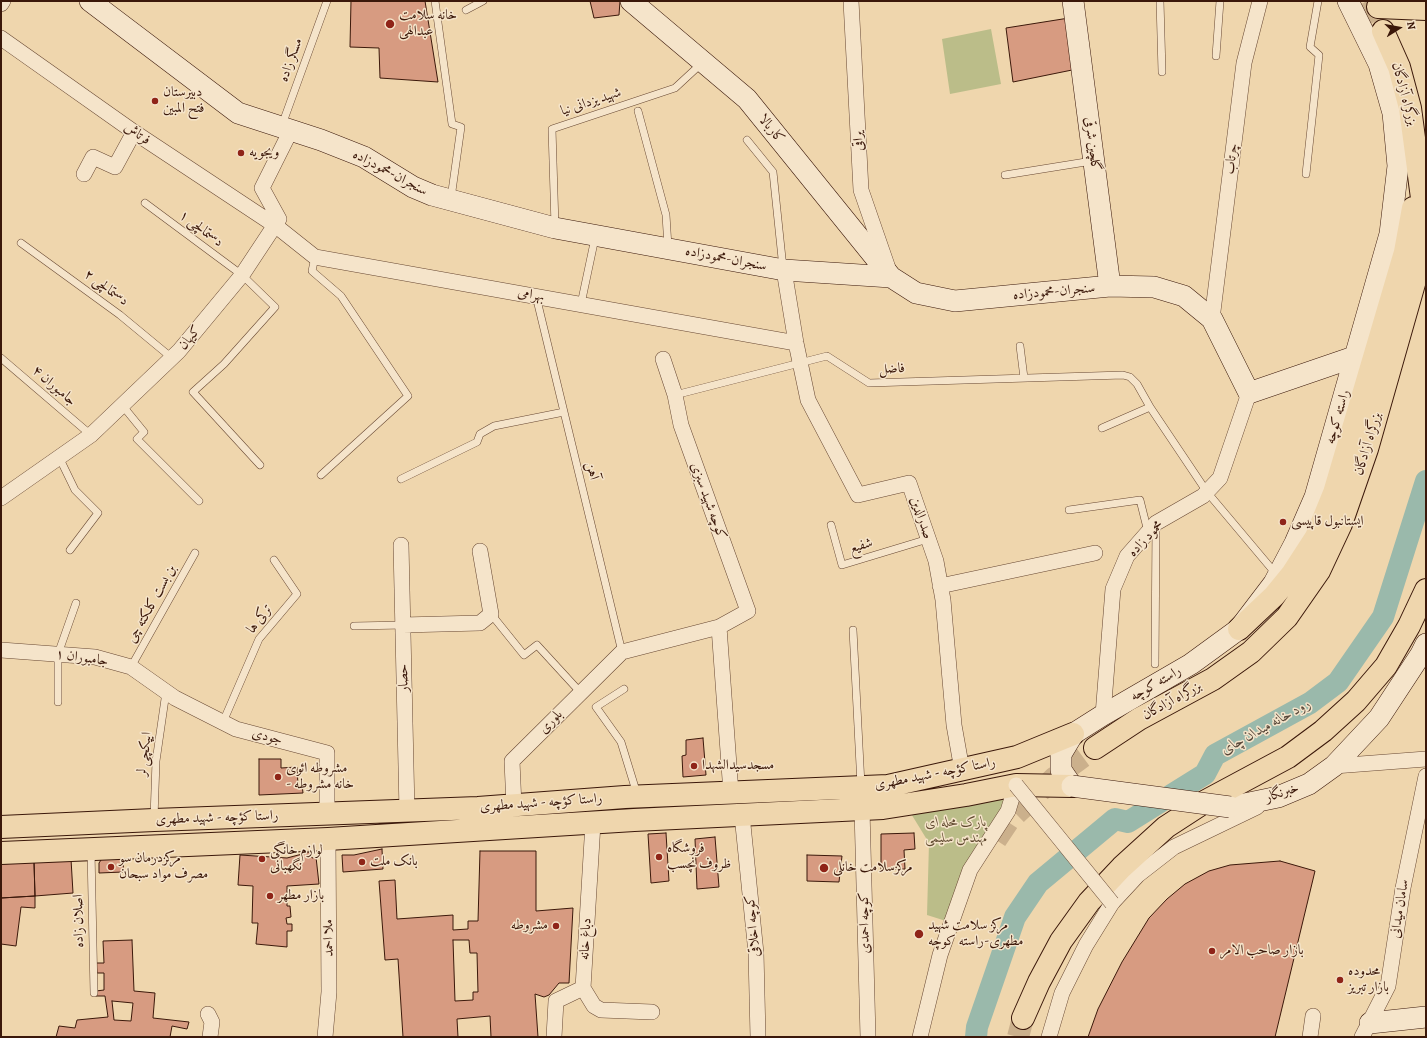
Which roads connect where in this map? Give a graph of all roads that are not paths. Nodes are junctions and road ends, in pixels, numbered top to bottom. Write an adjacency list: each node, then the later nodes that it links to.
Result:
1 (3, 1): 15 (street)
2 (90, 1): 25 (street, سنجران-محمودزاده)
3 (327, 1): 25 (lane, مسگر زاده)
4 (435, 1): 33 (lane)
5 (483, 1): 18 (lane)
6 (631, 1): 22 (street, کاربالا)
7 (851, 1): 43 (street, یراقی)
8 (1073, 1): 28 (street, گلچین شرقی)
9 (1160, 1): 23 (lane)
10 (1220, 1): 21 (lane)
11 (1260, 1): 47 (street, چرتاب)
12 (1318, 1): 31 (lane)
13 (1348, 1): 19 (street, راسته کوچه)
14 (1426, 2): 16 (main road)
15 (1, 4)
16 (1388, 4): 17 (main road); 19 (street)
17 (1426, 9)
18 (466, 10)
19 (1374, 33): 29 (main road, بزرگراه آزادگان); 50 (street, راسته کوچه)
20 (1, 38): 26 (street, فرتاش)
21 (1216, 56)
22 (703, 62): 36 (lane, شهید یزدانی نیا); 43 (street, کاربالا)
23 (1162, 72)
24 (638, 111): 39 (lane)
25 (286, 129): 33 (street, سنجران-محمودزاده); 35 (street)
26 (134, 132): 30 (street); 35 (street, فرتاش)
27 (748, 140): 41 (lane)
28 (1094, 160): 32 (lane); 44 (street, گلچین شرقی)
29 (1418, 164): 88 (main road); 103 (main road, بزرگراه آزادگان)
30 (84, 174)
31 (1306, 174)
32 (1005, 175)
33 (451, 200): 36 (street, سنجران-محمودزاده)
34 (145, 203): 42 (lane, دستمالچی ۱)
35 (276, 226): 40 (street, بهرامی); 42 (street, کیهان)
36 (555, 228): 37 (street, سنجران-محمودزاده)
37 (596, 235): 39 (street, سنجران-محمودزاده); 46 (lane)
38 (22, 243): 52 (lane, دستمالچی ۲)
39 (668, 248): 41 (street, سنجران-محمودزاده)
40 (315, 257): 45 (street, بهرامی); 65 (lane)
41 (784, 270): 43 (street, سنجران-محمودزاده); 48 (street, صدرالدین)
42 (242, 275): 52 (street, کیهان); 64 (lane, دستمالچی ۱)
43 (891, 276): 44 (street, سنجران-محمودزاده)
44 (1110, 286): 47 (street, سنجران-محمودزاده)
45 (536, 296): 46 (street, بهرامی); 60 (lane, آهن)
46 (581, 304): 48 (street, بهرامی)
47 (1212, 319): 56 (street, سنجران-محمودزاده)
48 (796, 343): 54 (street, صدرالدین)
49 (1020, 346): 55 (lane)
50 (1354, 357): 56 (street); 80 (street, راسته کوچه)
51 (1, 358): 62 (lane, جامبوران ۴)
52 (172, 358): 58 (street, کیهان)
53 (663, 360): 57 (street, کوچه شهید سبزی)
54 (800, 363): 55 (lane, فاضل); 57 (lane, فاضل); 73 (street, صدرالدین)
55 (1024, 378): 59 (lane, فاضل)
56 (1249, 393): 67 (street, محمود زاده)
57 (675, 394): 87 (street, کوچه شهید سبزی)
58 (122, 405): 62 (street, کیهان); 69 (lane)
59 (1150, 407): 61 (lane); 67 (lane)
60 (564, 412): 66 (lane); 92 (lane, آهن)
61 (1102, 428)
62 (91, 435): 63 (street, کیهان)
63 (59, 457): 68 (street, کیهان); 75 (lane)
64 (260, 465)
65 (321, 474)
66 (401, 480)
67 (1207, 492): 72 (street, محمود زاده); 80 (lane)
68 (1, 498)
69 (199, 501)
70 (1070, 510): 72 (lane)
71 (831, 525): 73 (lane, شفیع)
72 (1152, 528): 94 (lane); 100 (street, محمود زاده)
73 (928, 539): 81 (street, صدرالدین)
74 (402, 545): 85 (street, حصار)
75 (70, 550)
76 (480, 551): 84 (street)
77 (195, 553): 95 (lane, بن بست کلکته چی)
78 (1096, 553): 81 (street)
79 (274, 560): 101 (lane, ترکی ها)
80 (1278, 576): 88 (street, راسته کوچه)
81 (940, 586): 107 (street, صدرالدین)
82 (1426, 590): 134 (main road)
83 (76, 603): 93 (lane)
84 (491, 614): 85 (street); 98 (lane)
85 (403, 625): 86 (lane); 118 (street, حصار)
86 (354, 626)
87 (719, 627): 92 (street, کوچه شهید سبزی); 112 (street)
88 (1239, 629): 100 (street, راسته کوچه)
89 (853, 630): 111 (lane)
90 (1426, 644): 106 (street, خبرنگار)
91 (1, 650): 93 (street, جامبوران ۱)
92 (622, 652): 98 (street, بلوری)
93 (58, 654): 95 (street, جامبوران ۱); 99 (lane)
94 (1155, 664)
95 (131, 667): 96 (street, جامبوران ۱)
96 (161, 689): 101 (street, جودی); 121 (lane, ایپکچی لر)
97 (624, 689): 114 (lane)
98 (581, 693): 116 (street, بلوری)
99 (58, 702)
100 (1102, 715): 102 (street, راسته کوچه)
101 (223, 722): 119 (street, جودی)
102 (1073, 734): 104 (main road, راستا کؤچه - شهید مطهری); 110 (street)
103 (1095, 748)
104 (1010, 759): 107 (main road, راستا کؤچه - شهید مطهری); 109 (main road)
105 (1426, 759): 106 (street)
106 (1334, 766): 115 (street, خبرنگار)
107 (962, 770): 111 (main road, راستا کؤچه - شهید مطهری); 113 (main road)
108 (1426, 776): 135 (street, سامان میدانی)
109 (1016, 785): 110 (main road, راستا کؤچه - شهید مطهری); 113 (main road, راستا کؤچه - شهید مطهری); 127 (street, bridge); 141 (street)
110 (1072, 786): 115 (street, خبرنگار, bridge)
111 (871, 787): 112 (main road, راستا کؤچه - شهید مطهری); 117 (main road)
112 (731, 793): 114 (main road, راستا کؤچه - شهید مطهری)
113 (966, 796): 117 (main road, راستا کؤچه - شهید مطهری)
114 (638, 797): 116 (main road, راستا کؤچه - شهید مطهری)
115 (1278, 797): 127 (street)
116 (514, 806): 118 (main road, راستا کؤچه - شهید مطهری)
117 (873, 808): 120 (main road, راستا کؤچه - شهید مطهری); 140 (street, کوچه احمدی)
118 (407, 811): 119 (main road, راستا کؤچه - شهید مطهری)
119 (327, 814): 121 (main road, راستا کؤچه - شهید مطهری); 124 (main road)
120 (742, 815): 122 (main road, راستا کؤچه - شهید مطهری); 139 (street, کوچه اخلاقی)
121 (154, 820): 123 (main road, راستا کؤچه - شهید مطهری)
122 (593, 823): 124 (main road, راستا کؤچه - شهید مطهری); 128 (street, دباغ خانه)
123 (1, 827)
124 (328, 839): 125 (main road, راستا کؤچه - شهید مطهری); 137 (street, ملا احمد)
125 (91, 849): 126 (main road, راستا کؤچه - شهید مطهری); 129 (lane, اصلان زاده)
126 (1, 853)
127 (1112, 903): 142 (street)
128 (583, 988): 130 (street); 138 (street)
129 (94, 992)
130 (652, 1012)
131 (208, 1014): 136 (street)
132 (1313, 1016): 143 (street)
133 (1426, 1017): 135 (street)
134 (1023, 1018)
135 (1366, 1030)
136 (210, 1037)
137 (325, 1037)
138 (554, 1037)
139 (758, 1037)
140 (868, 1037)
141 (920, 1037)
142 (1049, 1037)
143 (1310, 1037)

